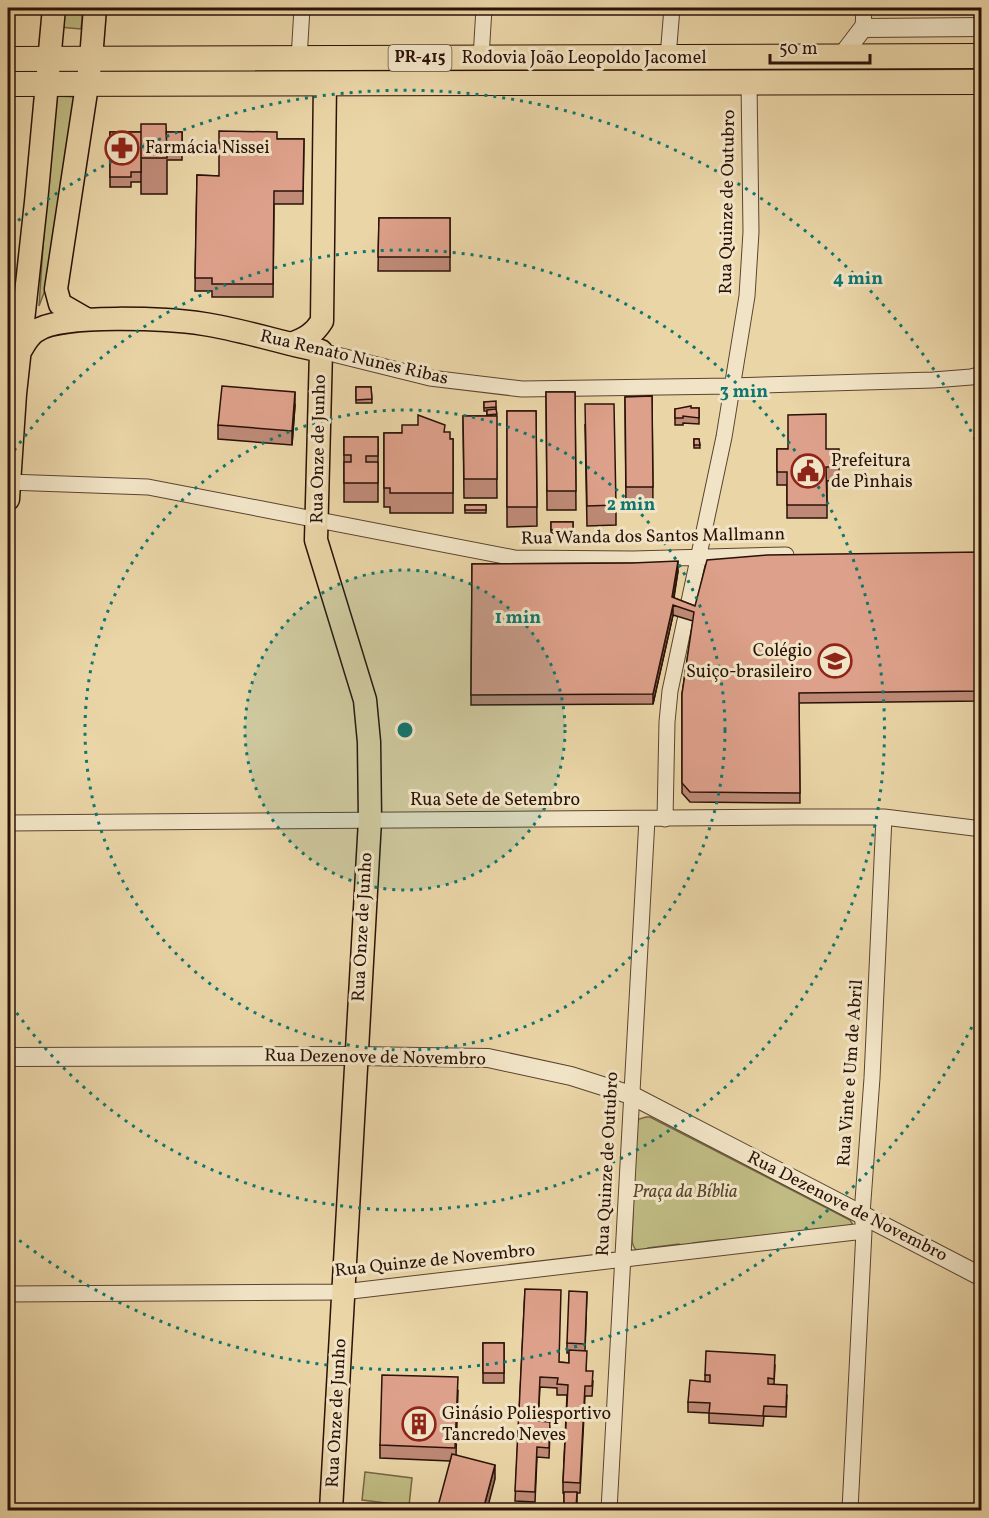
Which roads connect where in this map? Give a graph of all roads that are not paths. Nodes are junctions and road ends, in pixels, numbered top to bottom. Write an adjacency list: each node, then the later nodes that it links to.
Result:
1 (54, 8): 16 (main road)
2 (95, 8): 17 (main road)
3 (302, 8): 13 (street)
4 (484, 8): 14 (street)
5 (672, 8): 10 (street)
6 (864, 8): 8 (street)
7 (981, 27): 8 (street)
8 (863, 28): 12 (street)
9 (981, 56): 12 (highway, Rodovia João Leopoldo Jacomel / PR-415)
10 (668, 57): 11 (highway, Rodovia João Leopoldo Jacomel / PR-415); 14 (highway, Rodovia João Leopoldo Jacomel / PR-415)
11 (749, 57): 12 (highway, Rodovia João Leopoldo Jacomel / PR-415); 18 (highway)
12 (841, 57)
13 (299, 58): 14 (highway, Rodovia João Leopoldo Jacomel / PR-415); 17 (highway, Rodovia João Leopoldo Jacomel / PR-415)
14 (481, 58)
15 (8, 59): 16 (highway, Rodovia João Leopoldo Jacomel / PR-415)
16 (50, 59): 17 (highway, Rodovia João Leopoldo Jacomel / PR-415); 21 (main road)
17 (91, 59): 22 (main road)
18 (749, 82): 19 (highway, Rodovia João Leopoldo Jacomel / PR-415); 23 (highway, Rodovia João Leopoldo Jacomel / PR-415); 29 (street, Rua Quinze de Outubro)
19 (981, 82)
20 (8, 84): 21 (highway, Rodovia João Leopoldo Jacomel / PR-415)
21 (46, 84): 22 (highway, Rodovia João Leopoldo Jacomel / PR-415); 27 (main road)
22 (87, 84): 23 (highway, Rodovia João Leopoldo Jacomel / PR-415); 24 (main road)
23 (325, 84): 25 (main road)
24 (86, 319): 25 (main road, Rua Renato Nunes Ribas); 27 (main road, Rua Renato Nunes Ribas)
25 (291, 344): 26 (main road, Rua Renato Nunes Ribas)
26 (321, 351): 29 (street, Rua Renato Nunes Ribas); 31 (main road, Rua Onze de Junho)
27 (20, 353): 30 (main road)
28 (981, 374): 29 (street, Rua Renato Nunes Ribas)
29 (731, 387): 33 (street, Rua Quinze de Outubro)
30 (8, 488): 31 (street, Rua Wanda dos Santos Mallmann)
31 (318, 520): 33 (street, Rua Wanda dos Santos Mallmann); 37 (main road, Rua Onze de Junho)
32 (806, 555): 33 (street, Rua Wanda dos Santos Mallmann)
33 (698, 556): 36 (street, Rua Quinze de Outubro)
34 (884, 818): 36 (street, Rua Sete de Setembro); 39 (street, Rua Sete de Setembro); 43 (street, Rua Vinte e Um de Abril)
35 (647, 819): 36 (street, Rua Sete de Setembro); 37 (street, Rua Sete de Setembro); 42 (street, Rua Quinze de Outubro)
36 (664, 819)
37 (370, 820): 38 (street, Rua Sete de Setembro); 40 (main road, Rua Onze de Junho)
38 (8, 823)
39 (981, 829)
40 (356, 1056): 41 (street, Rua Dezenove de Novembro); 42 (street, Rua Dezenove de Novembro); 46 (main road, Rua Onze de Junho)
41 (8, 1057)
42 (631, 1095): 43 (street, Rua Dezenove de Novembro); 44 (street, Rua Quinze de Outubro)
43 (863, 1222): 44 (street, Rua Quinze de Novembro); 45 (street, Rua Dezenove de Novembro); 50 (street, Rua Vinte e Um de Abril)
44 (623, 1259): 46 (street, Rua Quinze de Novembro); 49 (street, Rua Quinze de Outubro)
45 (981, 1277)
46 (343, 1292): 47 (street, Rua Quinze de Novembro); 48 (main road, Rua Onze de Junho)
47 (8, 1294)
48 (332, 1510)
49 (609, 1510)
50 (850, 1510)

